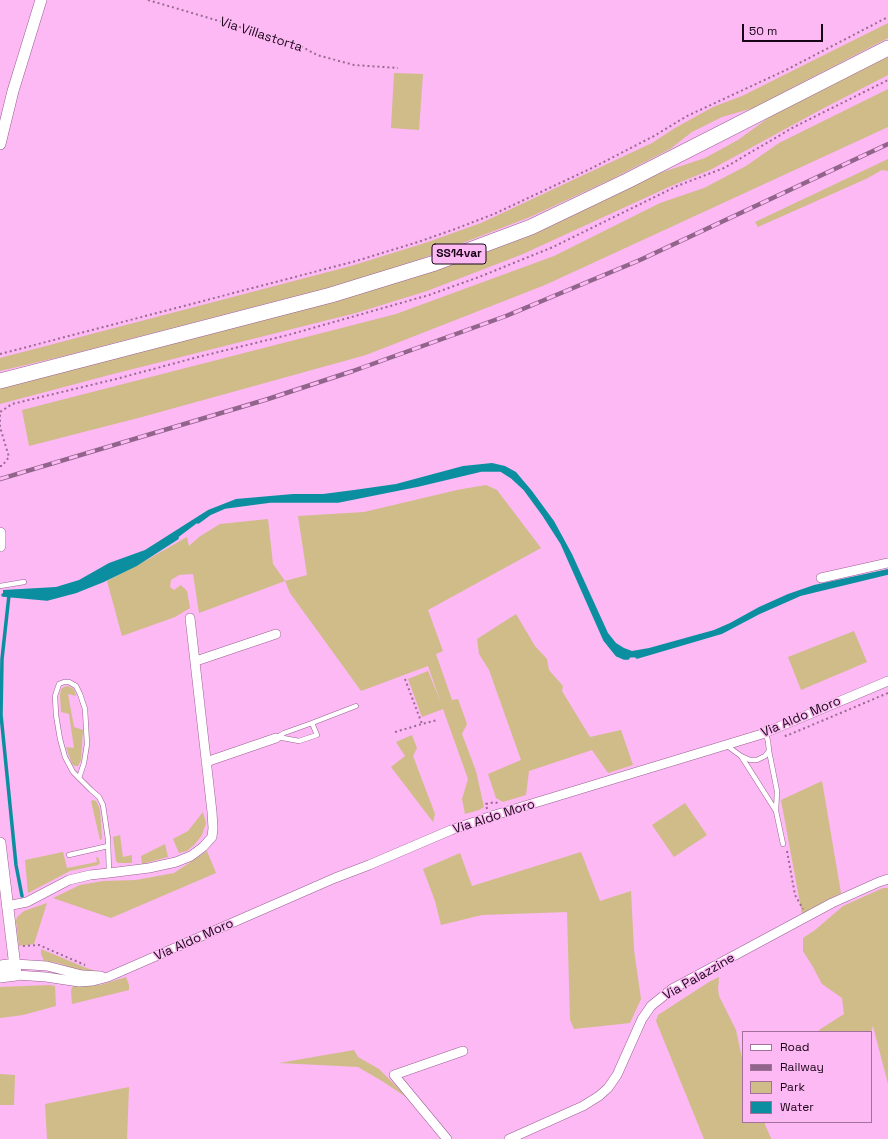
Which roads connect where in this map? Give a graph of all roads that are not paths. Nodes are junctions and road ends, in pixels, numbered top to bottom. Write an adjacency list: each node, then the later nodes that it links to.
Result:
1 (41, 0): 3 (street)
2 (888, 48): 4 (highway, SS14var)
3 (0, 144)
4 (0, 380)
5 (0, 533): 6 (street)
6 (0, 546)
7 (888, 563): 8 (street)
8 (821, 578)
9 (24, 582): 10 (lane)
10 (0, 586)
11 (190, 618): 13 (street)
12 (276, 634): 13 (street)
13 (196, 661): 22 (street)
14 (888, 681): 17 (street, Via Aldo Moro)
15 (356, 706): 16 (lane)
16 (312, 722): 18 (lane); 18 (lane)
17 (765, 732): 19 (street, Via Aldo Moro); 20 (lane)
18 (276, 738): 22 (street)
19 (726, 745): 21 (lane); 38 (street, Via Aldo Moro)
20 (768, 751): 21 (lane); 24 (lane)
21 (741, 756): 24 (lane)
22 (206, 762): 29 (street)
23 (79, 778): 23 (lane); 27 (lane)
24 (776, 811): 26 (lane)
25 (0, 843): 31 (street)
26 (783, 844)
27 (108, 846): 28 (lane); 29 (lane)
28 (69, 855)
29 (109, 873): 31 (street)
30 (888, 879): 41 (street, Via Palazzine)
31 (7, 906): 32 (street)
32 (15, 964): 33 (street, Via Aldo Moro); 34 (street); 35 (street); 37 (street, Via Aldo Moro); 38 (street, Via Aldo Moro)
33 (0, 966)
34 (0, 972)
35 (16, 976): 36 (street, Via Aldo Moro); 37 (street, Via Aldo Moro)
36 (0, 977)
37 (46, 977): 38 (street, Via Aldo Moro)
38 (108, 977)
39 (462, 1051): 40 (street)
40 (447, 1139)
41 (509, 1139)

